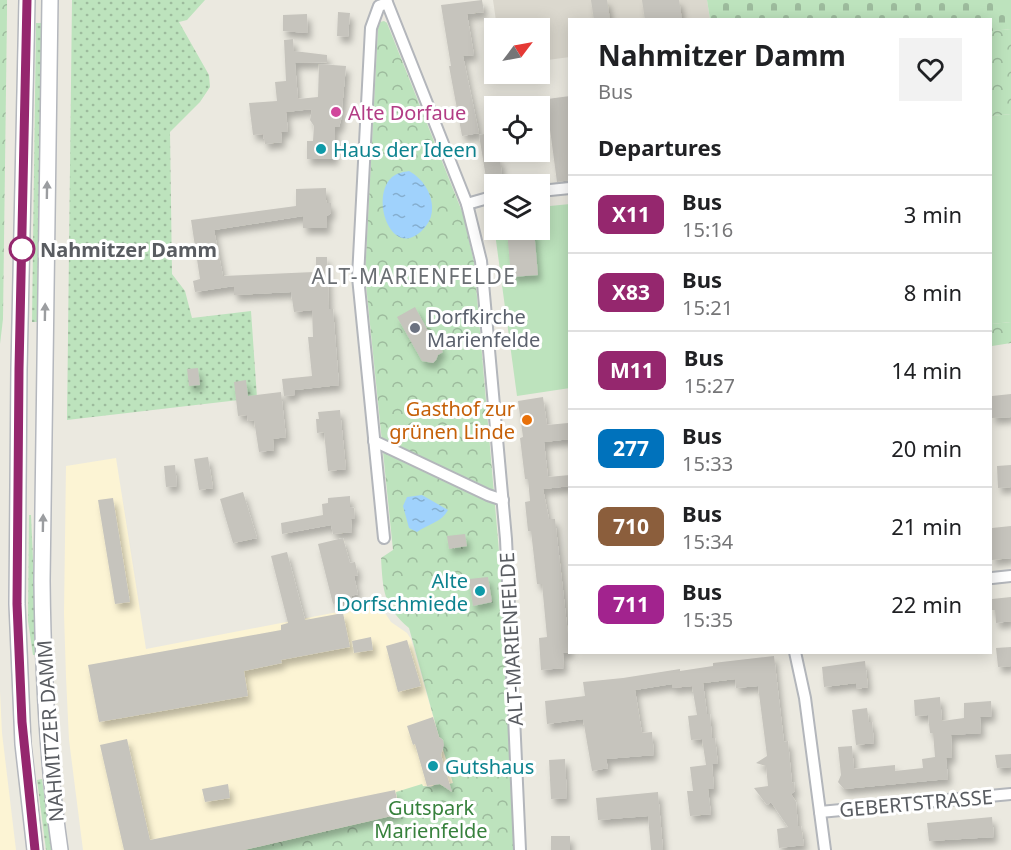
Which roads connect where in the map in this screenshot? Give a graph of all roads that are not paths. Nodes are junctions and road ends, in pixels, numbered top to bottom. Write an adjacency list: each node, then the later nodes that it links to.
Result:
1 (27, 0): 16 (main road, NAHMITZER DAMM)
2 (50, 0): 17 (main road, NAHMITZER DAMM, one-way to 2)
3 (386, 2): 7 (street, ALT-MARIENFELDE); 8 (street, ALT-MARIENFELDE)
4 (568, 188): 5 (street)
5 (550, 190)
6 (484, 199): 7 (street)
7 (467, 204): 9 (street, ALT-MARIENFELDE)
8 (374, 441): 9 (street); 10 (street, ALT-MARIENFELDE)
9 (502, 500): 18 (street, ALT-MARIENFELDE)
10 (384, 538)
11 (1011, 576): 12 (street)
12 (992, 578)
13 (795, 654): 15 (street)
14 (1011, 794): 15 (street, GEBERTSTRASSE)
15 (820, 812): 19 (street)
16 (35, 850)
17 (60, 850)
18 (520, 850)
19 (825, 850)

